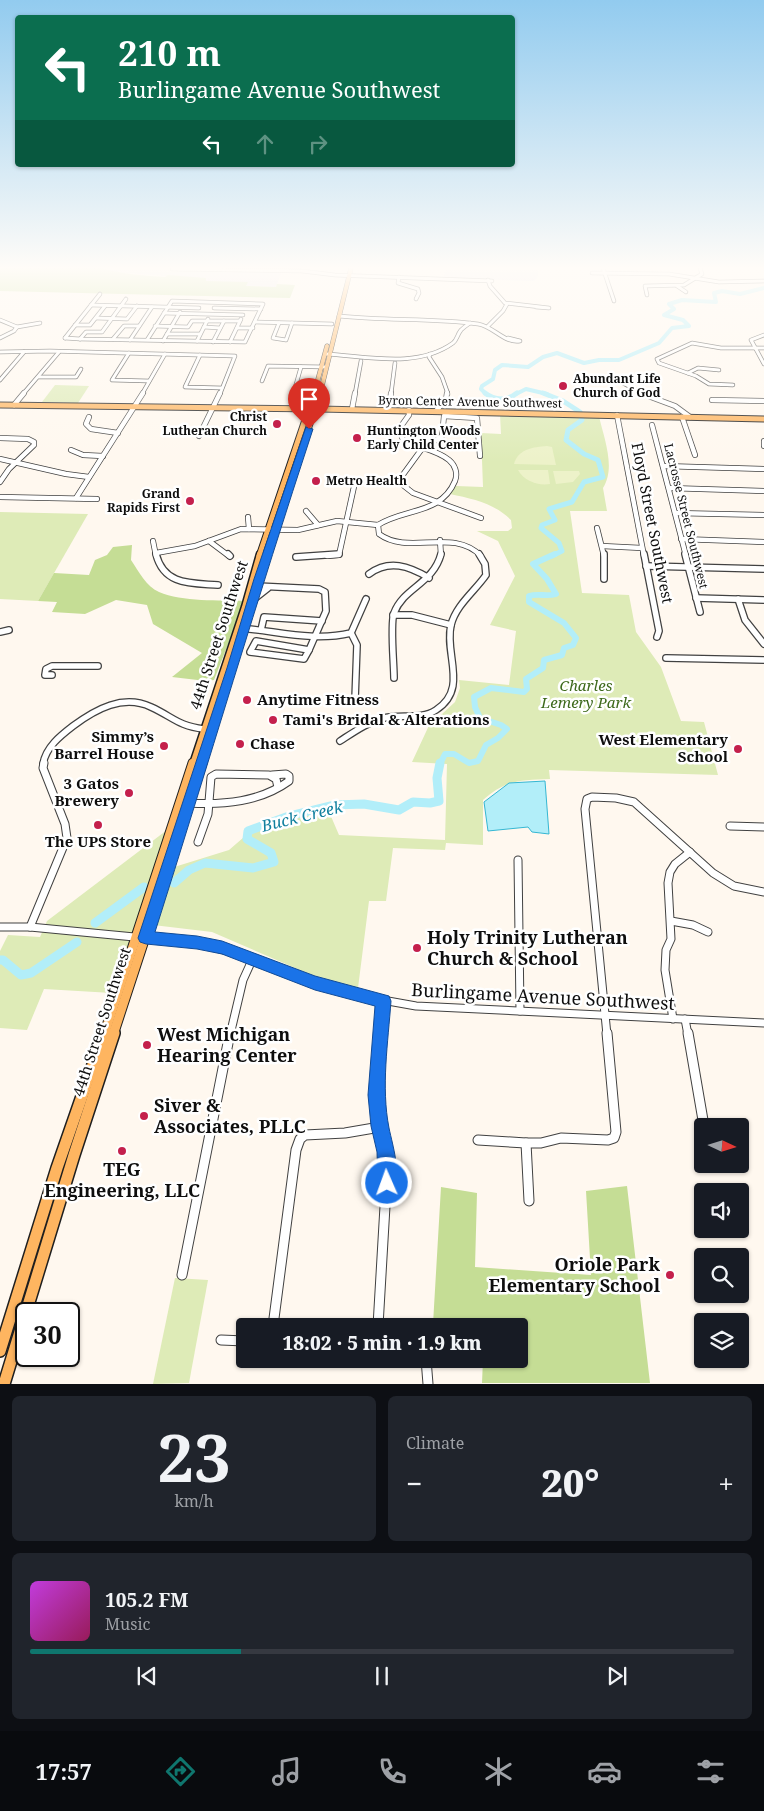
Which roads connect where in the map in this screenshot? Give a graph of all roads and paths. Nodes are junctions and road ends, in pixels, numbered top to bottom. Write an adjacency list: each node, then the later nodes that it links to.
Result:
1 (69, 333): 18 (street)
2 (85, 333): 18 (street)
3 (119, 333): 19 (street)
4 (135, 333): 20 (street)
5 (151, 333): 21 (street)
6 (218, 333): 24 (street)
7 (235, 333): 25 (street)
8 (251, 333): 25 (street)
9 (276, 333): 10 (street)
10 (289, 333)
11 (332, 333): 34 (main road, 44th Street Southwest)
12 (460, 333): 35 (street)
13 (499, 333): 17 (street)
14 (167, 334): 15 (street); 22 (street)
15 (200, 334): 23 (street)
16 (764, 335): 27 (street)
17 (508, 338)
18 (80, 339): 19 (street)
19 (113, 340): 20 (street)
20 (130, 340): 21 (street)
21 (147, 340): 22 (street)
22 (163, 341): 23 (street)
23 (197, 341): 24 (street)
24 (213, 342): 25 (street)
25 (230, 342)
26 (715, 347): 27 (street); 36 (street); 45 (street)
27 (755, 348): 28 (street); 40 (street)
28 (764, 348)
29 (0, 352): 30 (street)
30 (24, 352): 31 (street); 47 (street)
31 (59, 352): 32 (street); 46 (street)
32 (129, 353): 33 (street); 48 (street)
33 (165, 354): 37 (street); 48 (street)
34 (327, 354): 35 (street); 42 (main road, 44th Street Southwest)
35 (430, 354): 64 (street)
36 (718, 354)
37 (200, 355): 52 (street); 52 (street)
38 (361, 361): 61 (street)
39 (395, 363): 62 (street)
40 (764, 364)
41 (301, 367): 42 (street); 49 (street); 53 (street)
42 (323, 367): 60 (main road, 44th Street Southwest)
43 (81, 369): 46 (street)
44 (719, 370): 45 (street)
45 (688, 373): 51 (street)
46 (39, 376): 57 (street)
47 (0, 380)
48 (148, 381): 58 (street)
49 (262, 382)
50 (624, 383): 68 (street)
51 (733, 385)
52 (222, 388): 59 (street)
53 (295, 388)
54 (712, 400): 55 (street)
55 (764, 401)
56 (0, 403): 57 (main road, Byron Center Avenue Southwest)
57 (15, 404): 58 (main road, Byron Center Avenue Southwest)
58 (135, 406): 59 (main road, Byron Center Avenue Southwest); 71 (street)
59 (214, 407): 60 (main road, Byron Center Avenue Southwest); 72 (street)
60 (313, 408): 61 (main road, Byron Center Avenue Southwest); 104 (main road, 44th Street Southwest)
61 (352, 409): 62 (main road, Byron Center Avenue Southwest)
62 (389, 410): 63 (main road, Byron Center Avenue Southwest)
63 (409, 410): 64 (main road, Byron Center Avenue Southwest); 77 (street)
64 (436, 411): 65 (main road, Byron Center Avenue Southwest)
65 (617, 415): 66 (main road, Byron Center Avenue Southwest); 111 (street, Floyd Street Southwest)
66 (682, 416): 68 (main road, Byron Center Avenue Southwest); 78 (street)
67 (89, 417): 71 (street)
68 (690, 417): 69 (main road, Byron Center Avenue Southwest)
69 (764, 419)
70 (652, 425): 83 (street, Lacrosse Street Southwest)
71 (118, 433): 79 (street)
72 (199, 436)
73 (0, 438): 82 (street)
74 (764, 441): 75 (street)
75 (764, 446)
76 (71, 450): 79 (street)
77 (421, 450): 80 (street); 93 (street); 93 (street)
78 (695, 455)
79 (103, 456): 85 (street)
80 (480, 456)
81 (0, 459): 82 (street)
82 (17, 461): 85 (street); 86 (street)
83 (663, 466): 84 (street); 88 (street, Lacrosse Street Southwest)
84 (764, 469)
85 (90, 477): 91 (street)
86 (0, 482)
87 (355, 482): 99 (street)
88 (669, 488): 89 (street); 95 (street, Lacrosse Street Southwest)
89 (764, 491)
90 (0, 497): 91 (street)
91 (76, 498): 92 (street)
92 (97, 499)
93 (438, 502): 98 (street); 101 (street)
94 (306, 511): 100 (street)
95 (675, 513): 96 (street); 105 (street, Lacrosse Street Southwest)
96 (764, 515)
97 (248, 517): 103 (street)
98 (481, 518)
99 (348, 521): 100 (street); 101 (street); 114 (street)
100 (318, 525): 104 (street)
101 (378, 525): 107 (street)
102 (597, 528): 110 (street)
103 (248, 529): 104 (street); 108 (street)
104 (272, 529): 122 (main road, 44th Street Southwest); 133 (main road, 44th Street Southwest)
105 (681, 539): 109 (street); 116 (street, Lacrosse Street Southwest)
106 (153, 540): 112 (street)
107 (440, 540): 119 (street); 132 (street)
108 (209, 541): 112 (street); 113 (street)
109 (764, 542)
110 (602, 546): 111 (street); 120 (street)
111 (642, 548): 115 (street, Floyd Street Southwest)
112 (156, 553): 121 (street)
113 (230, 556)
114 (296, 556)
115 (646, 566): 116 (street); 138 (street, Floyd Street Southwest)
116 (688, 567): 117 (street); 124 (street, Lacrosse Street Southwest)
117 (764, 570)
118 (370, 574): 119 (street)
119 (429, 578): 130 (street)
120 (604, 579)
121 (218, 585)
122 (257, 586): 123 (street); 125 (main road, 44th Street Southwest)
123 (268, 588): 125 (street); 131 (street)
124 (696, 598): 127 (street); 129 (street, Lacrosse Street Southwest)
125 (254, 599): 133 (main road, 44th Street Southwest)
126 (366, 599): 137 (street)
127 (738, 599): 128 (street); 140 (street)
128 (764, 600)
129 (700, 612)
130 (393, 615): 132 (street); 146 (street)
131 (322, 621): 135 (street); 139 (street)
132 (451, 625): 149 (street)
133 (242, 628): 135 (street); 148 (main road, 44th Street Southwest)
134 (9, 630): 136 (street)
135 (261, 630): 139 (street)
136 (0, 632)
137 (351, 633): 139 (street); 147 (street)
138 (657, 637)
139 (313, 638): 141 (street)
140 (764, 644)
141 (308, 650): 141 (street)
142 (666, 658): 143 (street)
143 (764, 660)
144 (98, 666): 145 (street)
145 (52, 675)
146 (394, 678)
147 (354, 700)
148 (209, 730): 152 (main road, 44th Street Southwest); 154 (main road, 44th Street Southwest); 163 (street)
149 (340, 741)
150 (271, 776): 151 (street); 151 (street); 153 (street)
151 (278, 787): 153 (street)
152 (189, 803): 153 (street); 154 (main road, 44th Street Southwest)
153 (209, 804): 157 (street)
154 (175, 826): 165 (main road, 44th Street Southwest)
155 (730, 826): 156 (street)
156 (764, 827)
157 (198, 842)
158 (690, 852): 160 (street); 161 (street); 169 (street)
159 (518, 860): 168 (street)
160 (764, 892)
161 (670, 921): 164 (street); 170 (street)
162 (0, 927): 163 (street, Burlingame Avenue Southwest)
163 (30, 927): 165 (street, Burlingame Avenue Southwest)
164 (708, 932)
165 (141, 937): 166 (street, Burlingame Avenue Southwest); 183 (main road, 44th Street Southwest); 185 (main road, 44th Street Southwest)
166 (253, 958): 167 (street, Burlingame Avenue Southwest); 178 (street)
167 (383, 1001): 168 (street, Burlingame Avenue Southwest); 174 (street)
168 (520, 1011): 169 (street, Burlingame Avenue Southwest)
169 (604, 1015): 170 (street, Burlingame Avenue Southwest); 176 (street)
170 (673, 1019): 171 (street, Burlingame Avenue Southwest)
171 (685, 1019): 172 (street, Burlingame Avenue Southwest); 173 (street)
172 (764, 1023)
173 (703, 1118)
174 (380, 1126): 179 (street); 180 (street)
175 (478, 1140): 176 (street)
176 (526, 1143): 177 (street)
177 (529, 1201)
178 (182, 1276)
179 (274, 1318)
180 (378, 1318)
181 (221, 1340): 182 (street)
182 (236, 1341)
183 (0, 1351)
184 (427, 1368): 186 (street)
185 (4, 1384)
186 (428, 1384)

